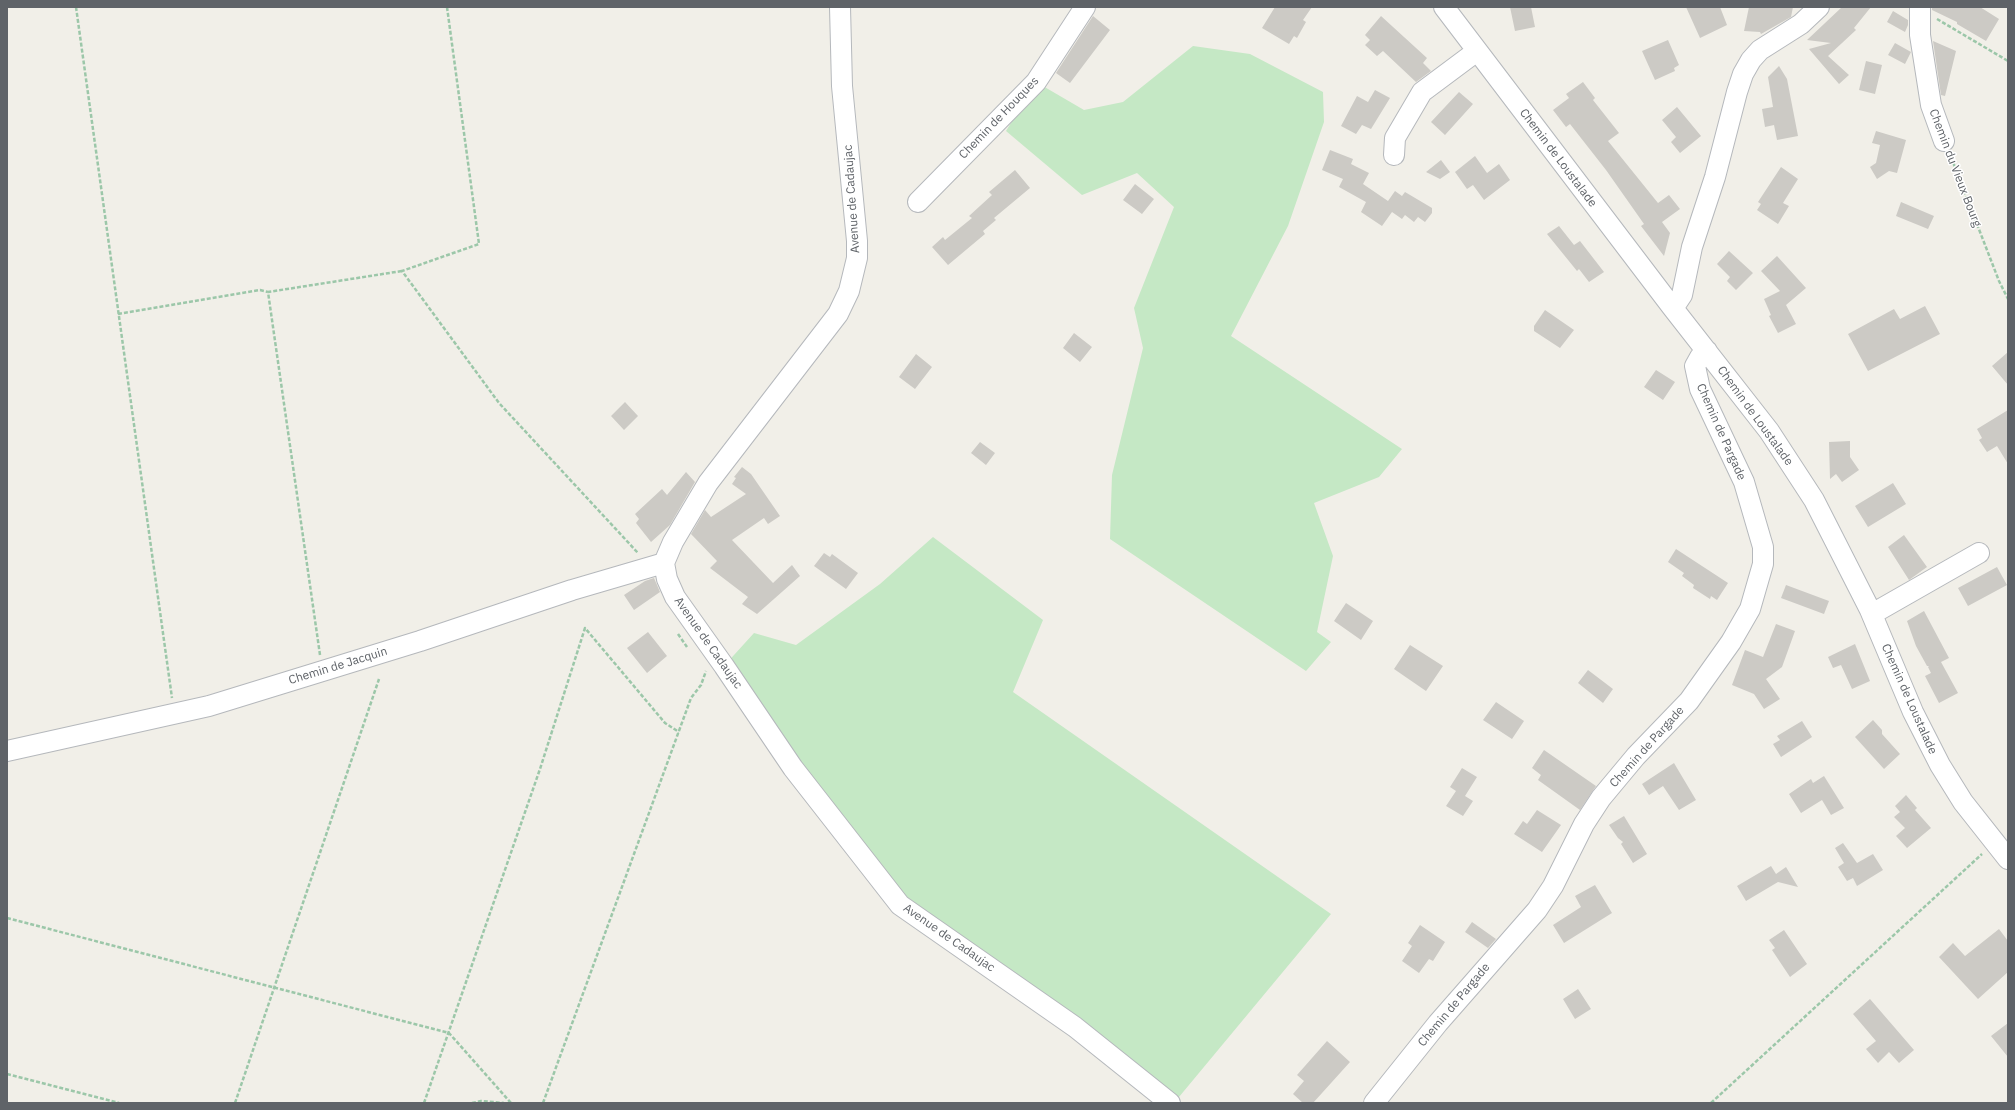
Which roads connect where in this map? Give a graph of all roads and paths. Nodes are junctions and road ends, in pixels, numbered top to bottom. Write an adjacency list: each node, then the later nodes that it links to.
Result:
1 (76, 7): 17 (path)
2 (447, 7): 13 (path)
3 (840, 7): 20 (street, Avenue de Cadaujac)
4 (1085, 7): 12 (street, Chemin de Houques)
5 (1444, 7): 8 (street, Chemin de Loustalade)
6 (1819, 7): 16 (street)
7 (1920, 7): 9 (path); 10 (street, Chemin du Vieux Bourg)
8 (1477, 51): 11 (street); 16 (street, Chemin de Loustalade)
9 (2008, 61)
10 (1944, 141): 15 (path, Chemin du Vieux Bourg)
11 (1394, 155)
12 (918, 202)
13 (402, 271): 14 (path); 20 (path)
14 (268, 292): 17 (path); 25 (path)
15 (2008, 299)
16 (1672, 307): 18 (street, Chemin de Loustalade)
17 (118, 314): 27 (path)
18 (1707, 351): 22 (street, Chemin de Loustalade); 44 (street, Chemin de Pargade)
19 (1979, 553): 22 (street)
20 (660, 564): 21 (street, Avenue de Cadaujac); 25 (street, Chemin de Jacquin)
21 (681, 607): 23 (path); 43 (street, Avenue de Cadaujac)
22 (1872, 614): 30 (street, Chemin de Loustalade)
23 (691, 651)
24 (706, 667): 28 (path)
25 (323, 671): 27 (street, Chemin de Jacquin)
26 (379, 679): 33 (path)
27 (174, 714): 29 (street, Chemin de Jacquin)
28 (678, 732): 34 (path); 42 (path)
29 (7, 751)
30 (1994, 842): 31 (street, Chemin de Loustalade); 45 (path)
31 (2008, 860)
32 (7, 918): 33 (path)
33 (275, 987): 34 (path); 37 (path)
34 (449, 1032): 38 (path); 41 (path)
35 (7, 1074): 36 (path)
36 (119, 1103)
37 (235, 1103)
38 (424, 1103)
39 (472, 1103): 40 (path)
40 (504, 1103)
41 (512, 1103)
42 (543, 1103)
43 (1170, 1103)
44 (1374, 1103)
45 (1711, 1103)

